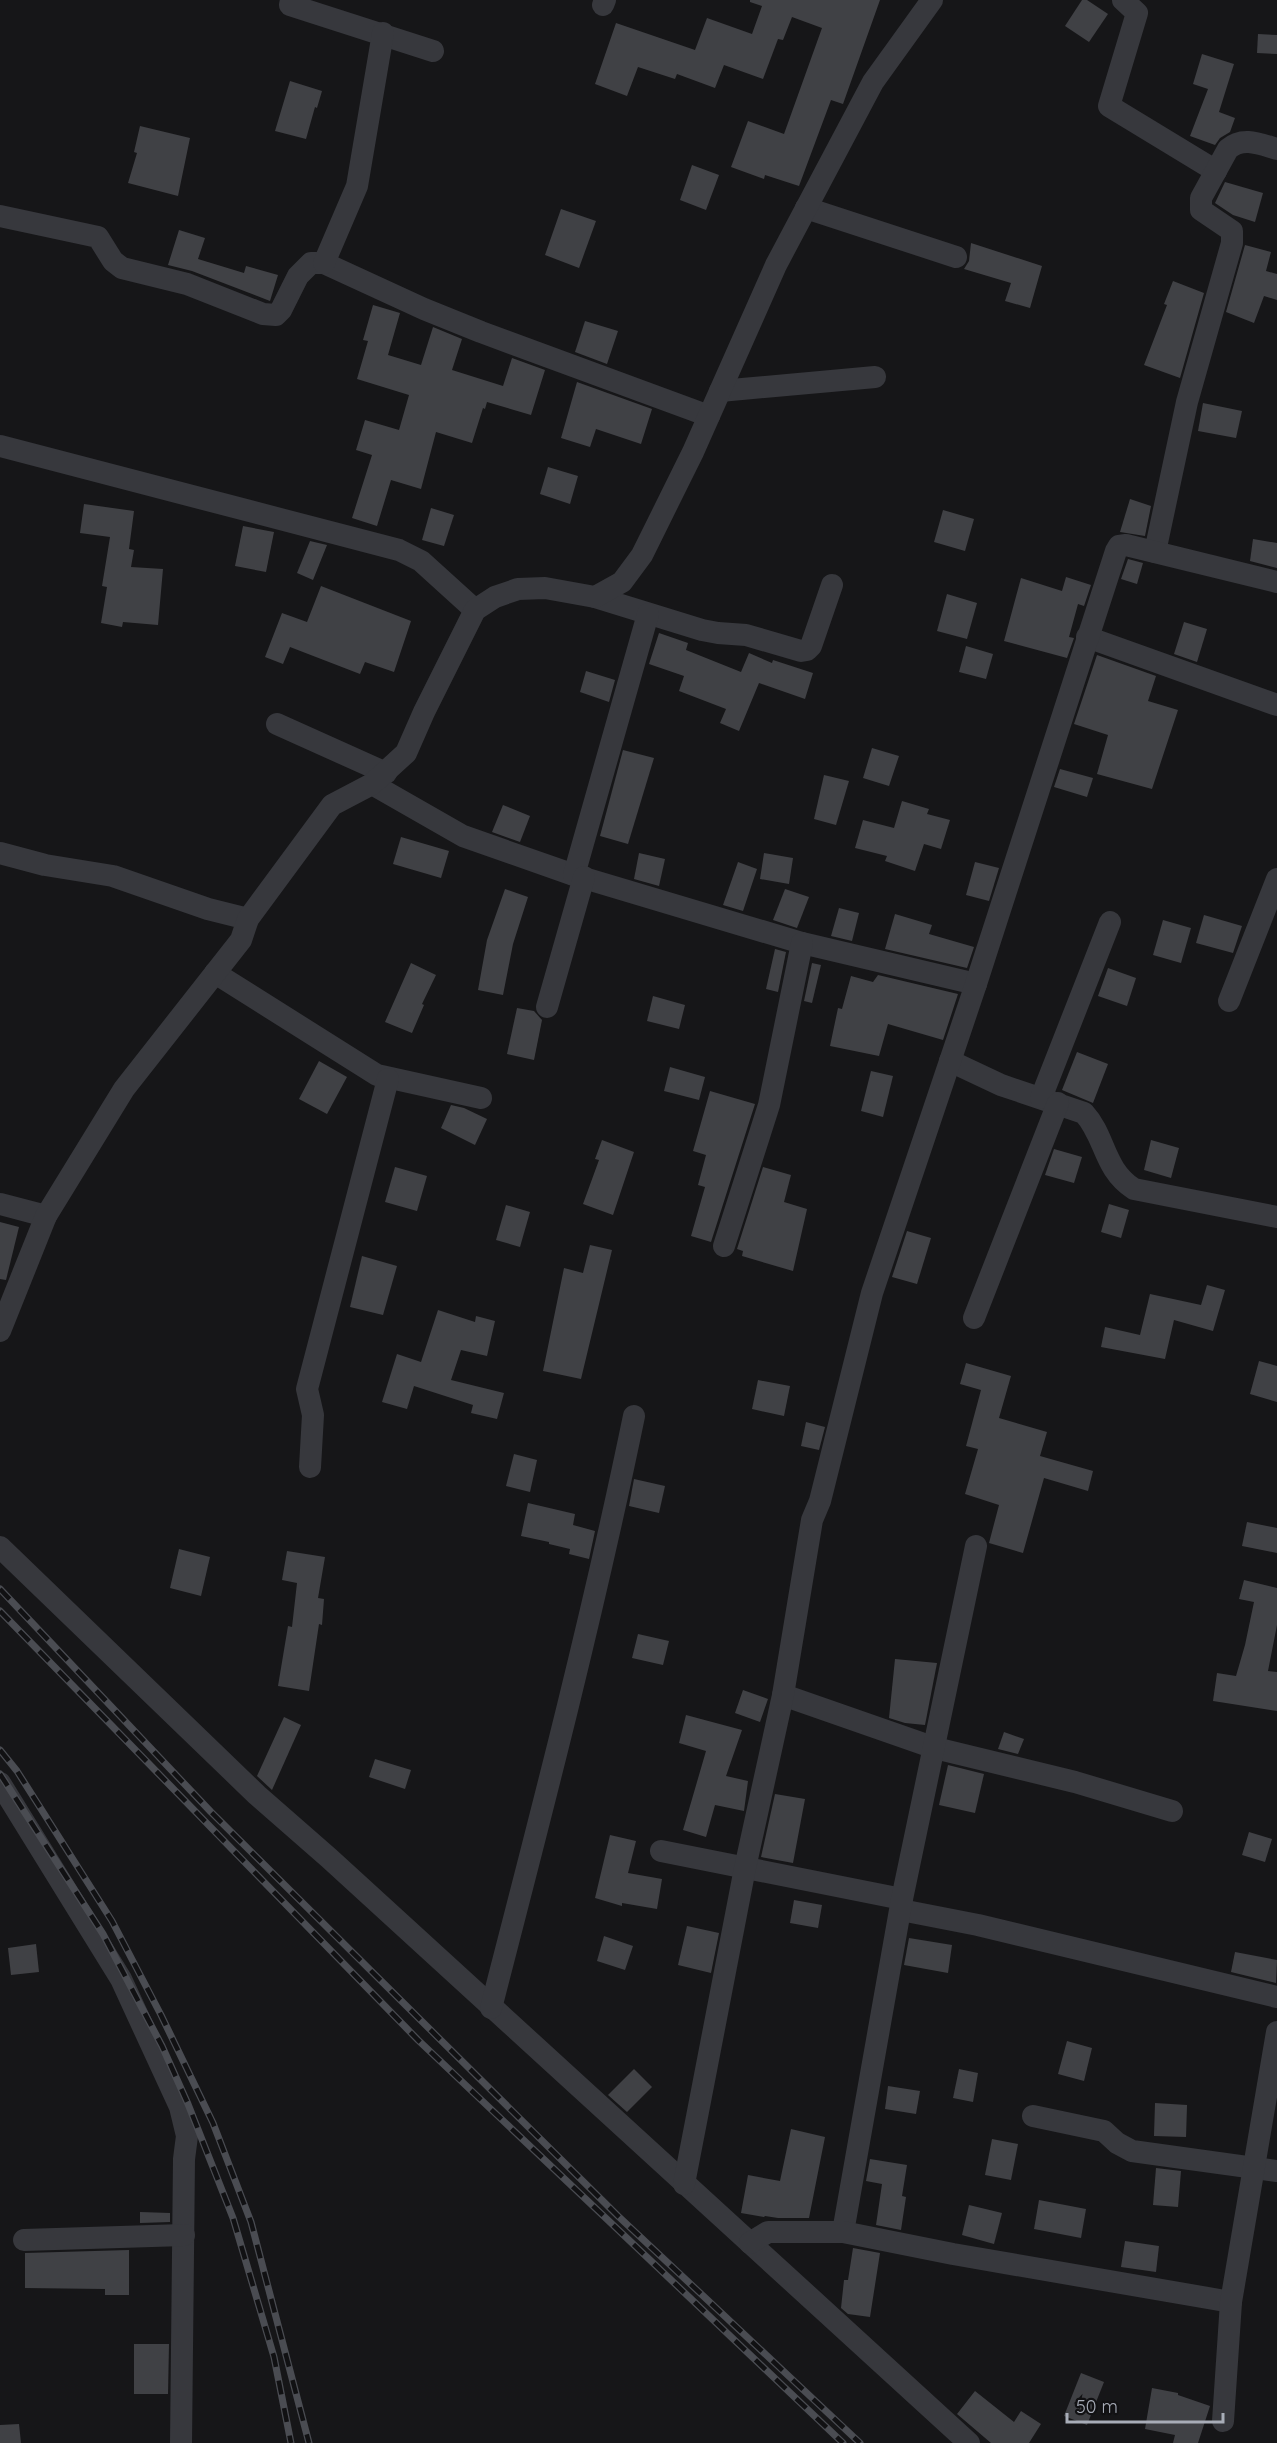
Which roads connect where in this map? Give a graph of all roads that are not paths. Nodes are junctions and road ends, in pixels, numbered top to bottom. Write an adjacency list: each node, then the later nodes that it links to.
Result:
1 (291, 0): 4 (street)
2 (932, 0): 8 (street)
3 (1123, 0): 7 (street)
4 (383, 33): 5 (street); 11 (street)
5 (433, 51)
6 (1277, 149): 7 (street)
7 (1216, 171): 16 (street)
8 (806, 208): 10 (street); 13 (street)
9 (0, 216): 11 (street)
10 (956, 256)
11 (324, 263): 14 (street)
12 (875, 377): 13 (street)
13 (720, 391): 14 (street)
14 (709, 416): 19 (street)
15 (0, 446): 20 (street)
16 (1155, 552): 17 (street); 22 (street)
17 (1277, 582)
18 (832, 585): 21 (street)
19 (595, 597): 20 (street); 21 (street)
20 (475, 610): 25 (street)
21 (648, 614): 27 (street)
22 (1087, 637): 23 (street); 33 (street)
23 (1277, 705)
24 (276, 724): 25 (street)
25 (379, 778): 27 (street); 29 (street)
26 (0, 853): 29 (street)
27 (579, 876): 31 (street); 35 (street)
28 (1277, 879): 34 (street)
29 (248, 920): 32 (street)
30 (1110, 922): 39 (street)
31 (802, 943): 33 (street); 43 (street)
32 (215, 973): 37 (street); 41 (street)
33 (976, 984): 36 (street)
34 (1229, 1001)
35 (547, 1007)
36 (950, 1061): 39 (street); 50 (street)
37 (388, 1079): 38 (street); 47 (street)
38 (480, 1098)
39 (1050, 1101): 42 (street); 44 (street)
40 (0, 1204): 41 (street)
41 (46, 1216): 45 (street)
42 (1277, 1217)
43 (724, 1246)
44 (974, 1318)
45 (0, 1330)
46 (634, 1416): 58 (street)
47 (310, 1467)
48 (976, 1546): 51 (street)
49 (0, 1547): 58 (street)
50 (783, 1695): 51 (street); 55 (street)
51 (935, 1748): 53 (street); 56 (street)
52 (0, 1783): 65 (street)
53 (1172, 1811)
54 (661, 1851): 55 (street)
55 (745, 1868): 56 (street); 63 (street)
56 (902, 1905): 57 (street); 64 (street)
57 (1277, 1997)
58 (491, 2008): 63 (street)
59 (1277, 2032): 61 (street)
60 (1033, 2116): 61 (street)
61 (1253, 2167): 62 (street); 68 (street)
62 (1277, 2171)
63 (684, 2184): 67 (street)
64 (843, 2232): 67 (street); 68 (street)
65 (184, 2235): 66 (street); 70 (street)
66 (24, 2240)
67 (750, 2243): 71 (street)
68 (1231, 2302): 69 (street)
69 (1223, 2421)
70 (181, 2443)
71 (969, 2443)

